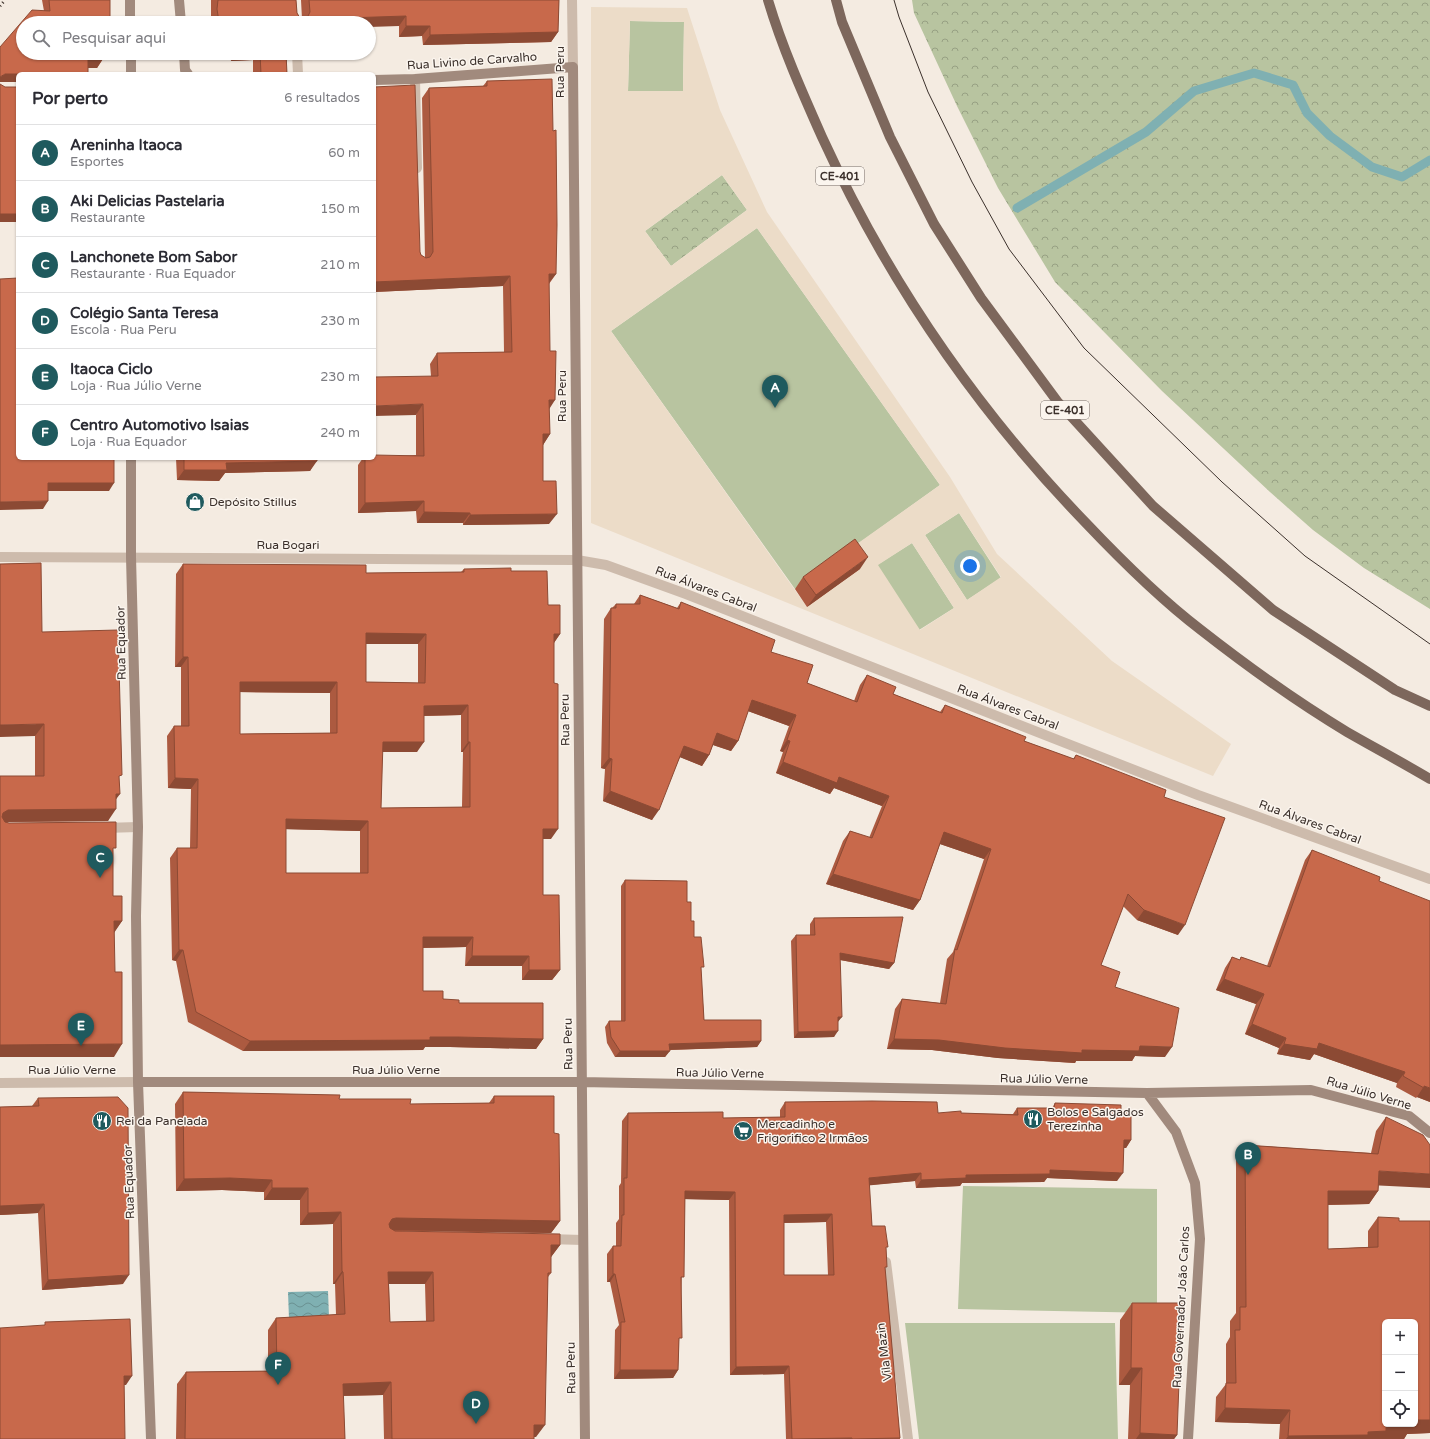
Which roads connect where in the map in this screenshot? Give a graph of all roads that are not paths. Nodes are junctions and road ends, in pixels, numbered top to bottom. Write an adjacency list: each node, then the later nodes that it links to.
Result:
1 (130, 0): 6 (street)
2 (179, 0): 7 (street)
3 (572, 0): 11 (street, Rua Peru)
4 (768, 0): 23 (main road, CE-401)
5 (836, 0): 22 (main road, CE-401)
6 (130, 16)
7 (180, 16)
8 (131, 60): 12 (street)
9 (184, 60): 13 (street)
10 (297, 60): 14 (street)
11 (573, 67): 15 (street, Rua Livino de Carvalho); 21 (street, Rua Peru)
12 (131, 72)
13 (186, 72)
14 (298, 72)
15 (415, 79): 16 (street, Rua Livino de Carvalho); 17 (street)
16 (376, 80)
17 (417, 175)
18 (131, 460): 19 (street, Rua Equador)
19 (131, 557): 20 (street, Rua Bogari); 21 (street, Rua Bogari); 24 (street, Rua Equador)
20 (0, 558)
21 (577, 560): 26 (street, Rua Álvares Cabral); 28 (street, Rua Peru)
22 (1430, 706)
23 (1430, 779)
24 (138, 827): 25 (street); 27 (street, Rua Equador)
25 (92, 828)
26 (1430, 879)
27 (138, 1082): 28 (street, Rua Júlio Verne); 29 (street, Rua Júlio Verne); 35 (street, Rua Equador)
28 (582, 1082): 30 (street, Rua Júlio Verne); 33 (street, Rua Peru)
29 (0, 1083)
30 (1147, 1093): 31 (street, Rua Júlio Verne); 38 (street, Rua Governador João Carlos)
31 (1430, 1133)
32 (536, 1239): 33 (street)
33 (583, 1240): 36 (street, Rua Peru)
34 (886, 1262): 37 (street, Vila Mazin)
35 (151, 1439)
36 (585, 1439)
37 (908, 1439)
38 (1188, 1439)

